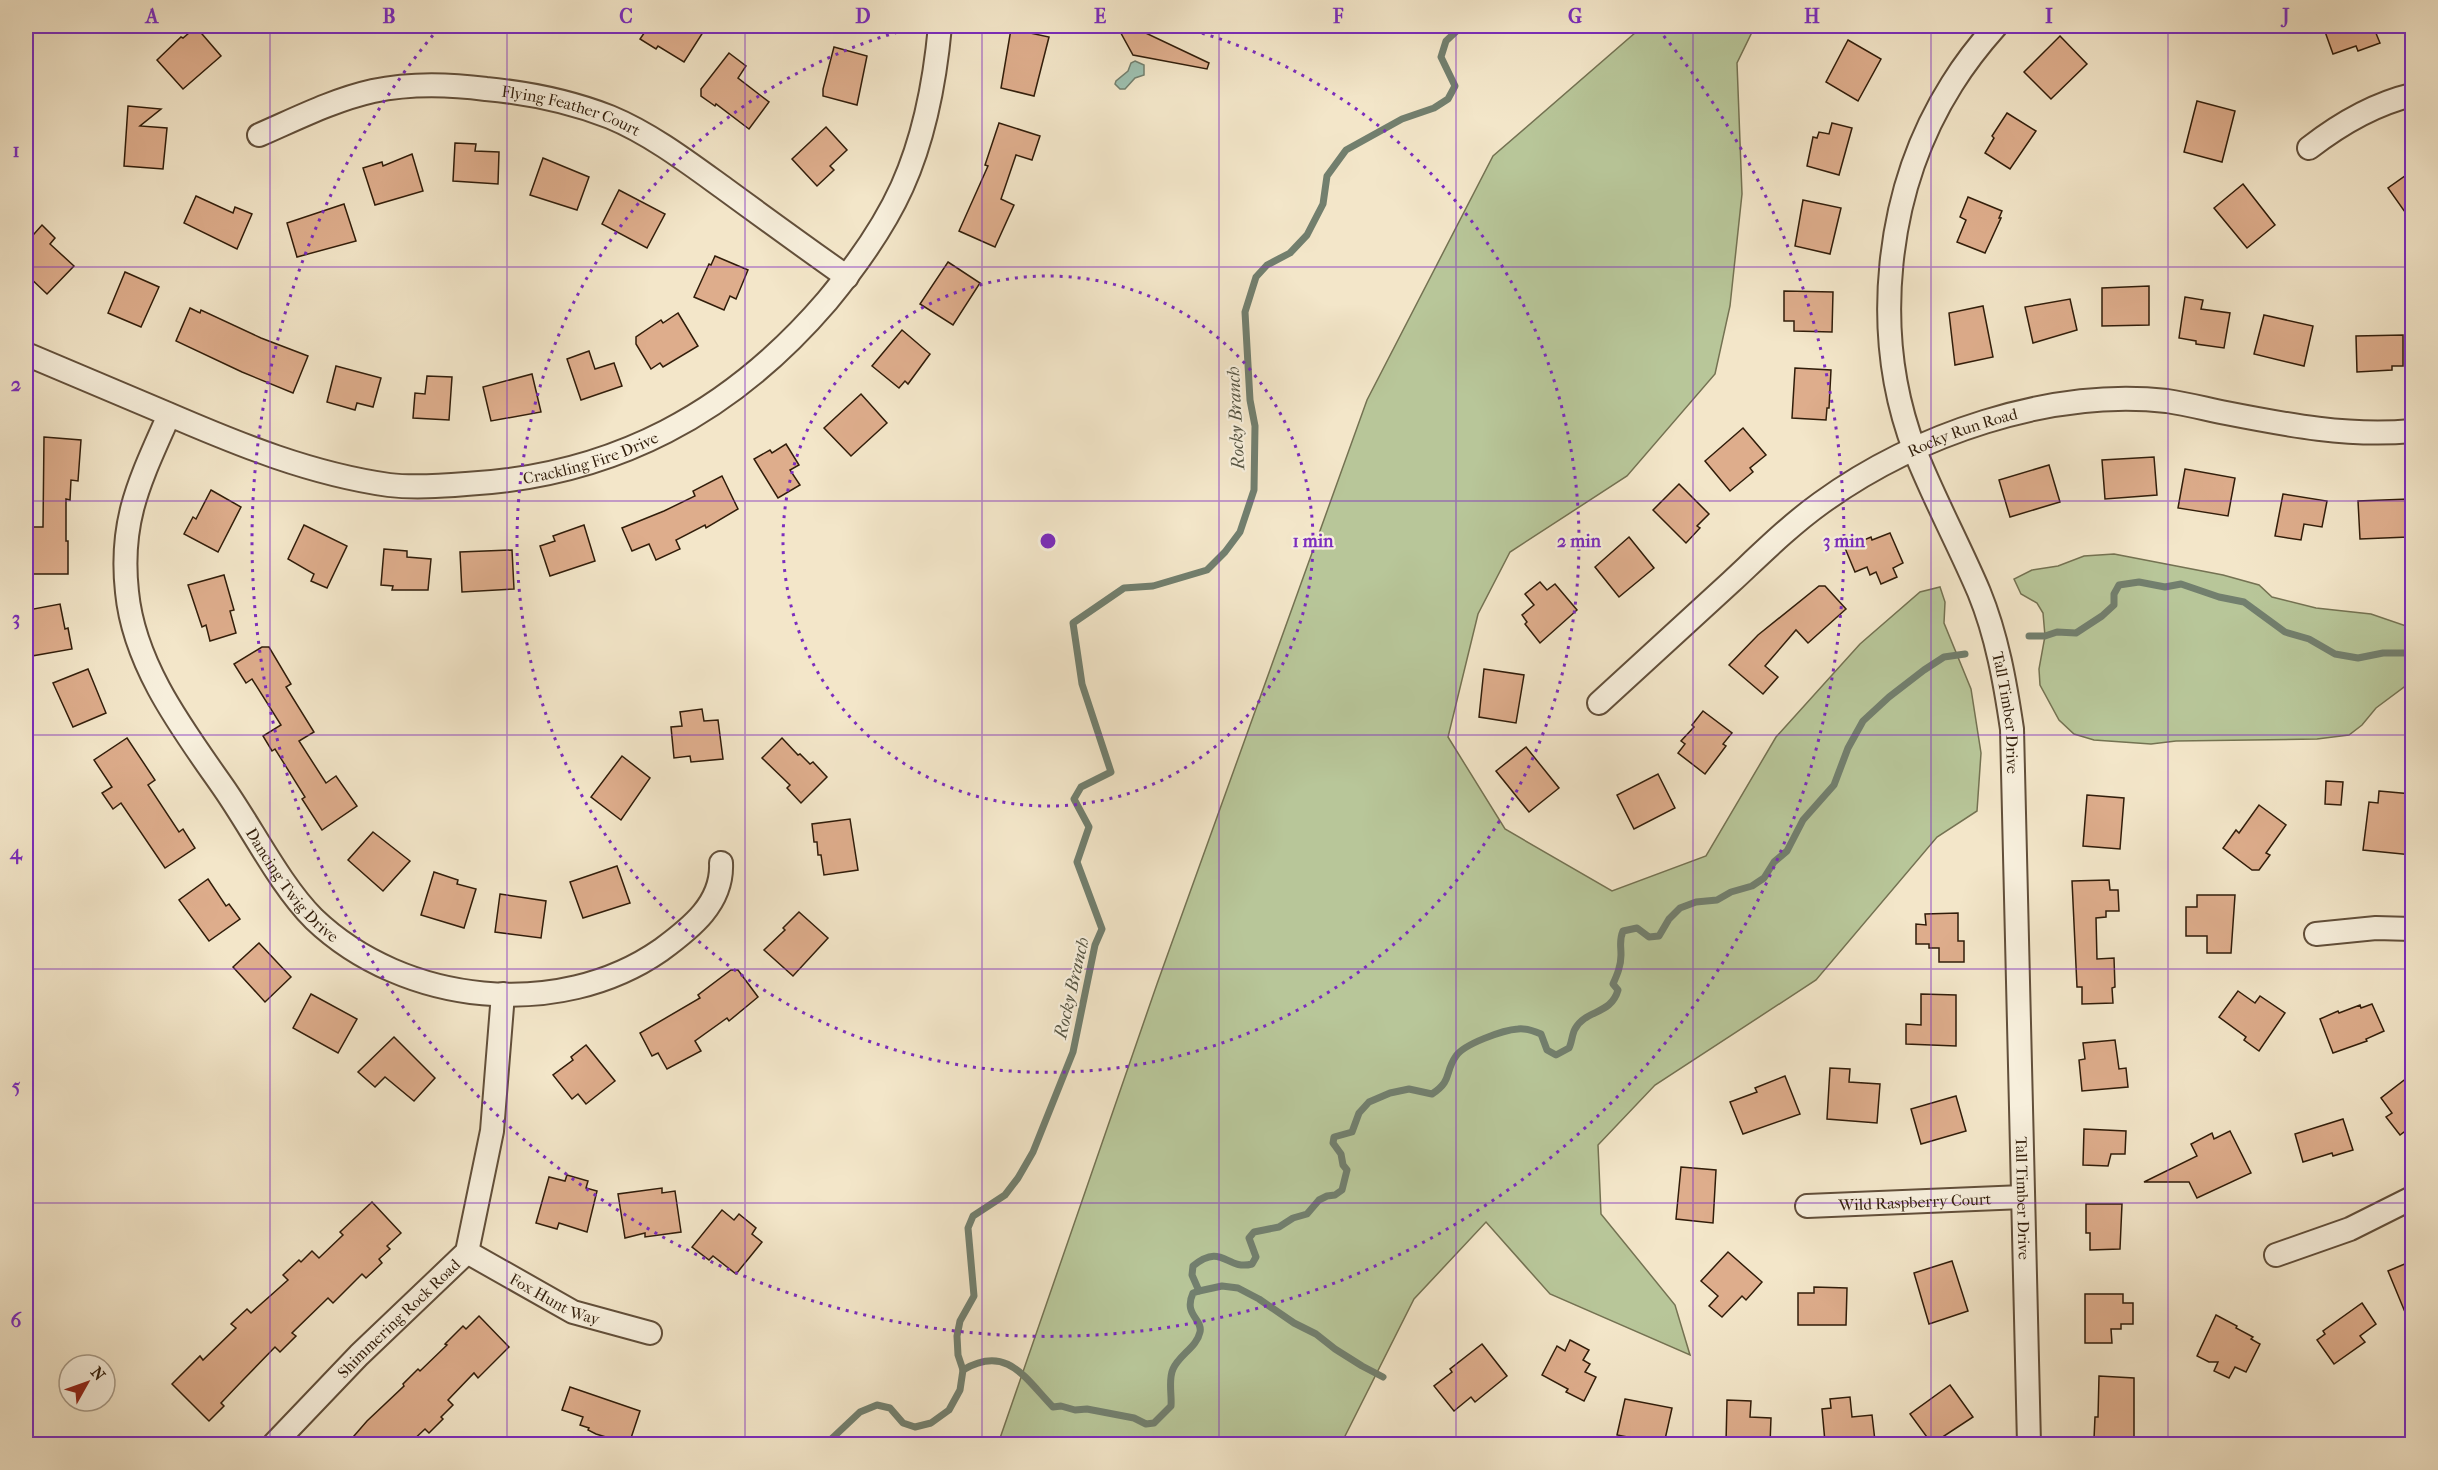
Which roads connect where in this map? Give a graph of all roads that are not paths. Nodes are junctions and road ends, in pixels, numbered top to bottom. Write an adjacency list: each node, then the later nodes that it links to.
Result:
1 (940, 26): 6 (street, Crackling Fire Drive)
2 (1996, 26): 10 (street, Tall Timber Drive)
3 (2412, 95): 5 (street)
4 (259, 135): 6 (street, Flying Feather Court)
5 (2309, 148)
6 (847, 277): 8 (street, Crackling Fire Drive)
7 (26, 354): 8 (street, Crackling Fire Drive)
8 (169, 415): 15 (street, Dancing Twig Drive)
9 (2412, 431): 10 (street, Rocky Run Road)
10 (1914, 449): 11 (street, Rocky Run Road); 16 (street, Tall Timber Drive)
11 (1599, 703)
12 (721, 863): 15 (street, Dancing Twig Drive)
13 (2412, 929): 14 (street)
14 (2316, 934)
15 (502, 994): 19 (street, Shimmering Rock Road)
16 (2024, 1197): 18 (street, Wild Raspberry Court); 23 (street, Tall Timber Drive)
17 (2412, 1198): 20 (street)
18 (1807, 1206)
19 (467, 1252): 21 (street, Fox Hunt Way); 22 (street, Shimmering Rock Road)
20 (2276, 1255)
21 (650, 1333)
22 (274, 1444)
23 (2029, 1444)

